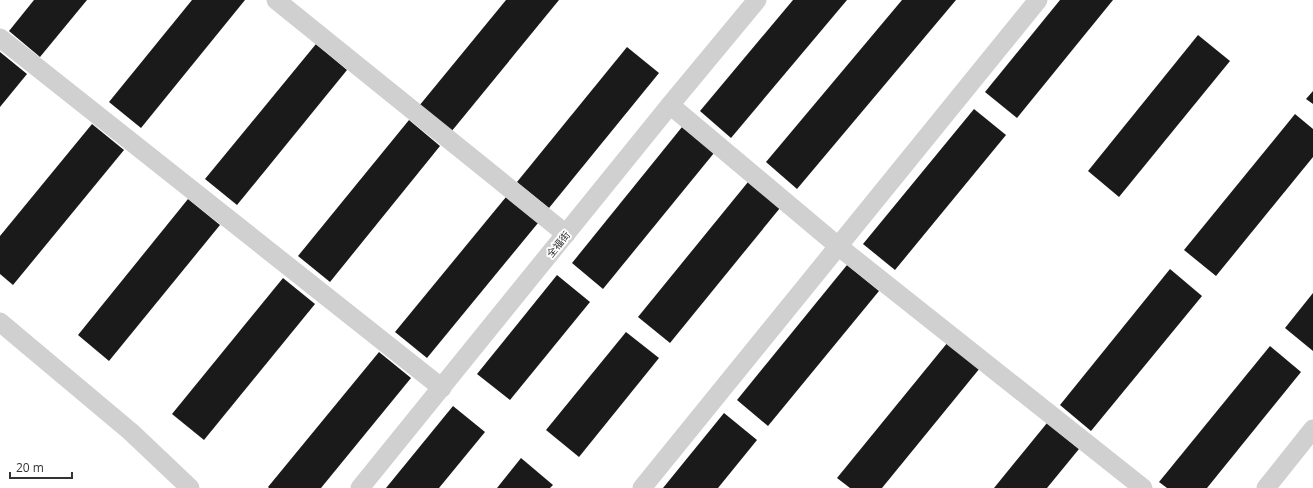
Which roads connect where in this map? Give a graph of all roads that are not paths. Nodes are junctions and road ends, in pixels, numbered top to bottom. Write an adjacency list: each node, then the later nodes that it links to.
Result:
1 (276, 0): 6 (street)
2 (757, 0): 5 (street, 全福街)
3 (1038, 0): 7 (street)
4 (0, 38): 9 (street)
5 (670, 105): 6 (street, 全福街); 7 (street)
6 (566, 234): 9 (street, 全福街)
7 (838, 246): 13 (street); 14 (street)
8 (0, 322): 11 (street)
9 (442, 388): 12 (street, 全福街)
10 (1313, 428): 15 (street)
11 (190, 488)
12 (360, 488)
13 (642, 488)
14 (1142, 488)
15 (1266, 488)

